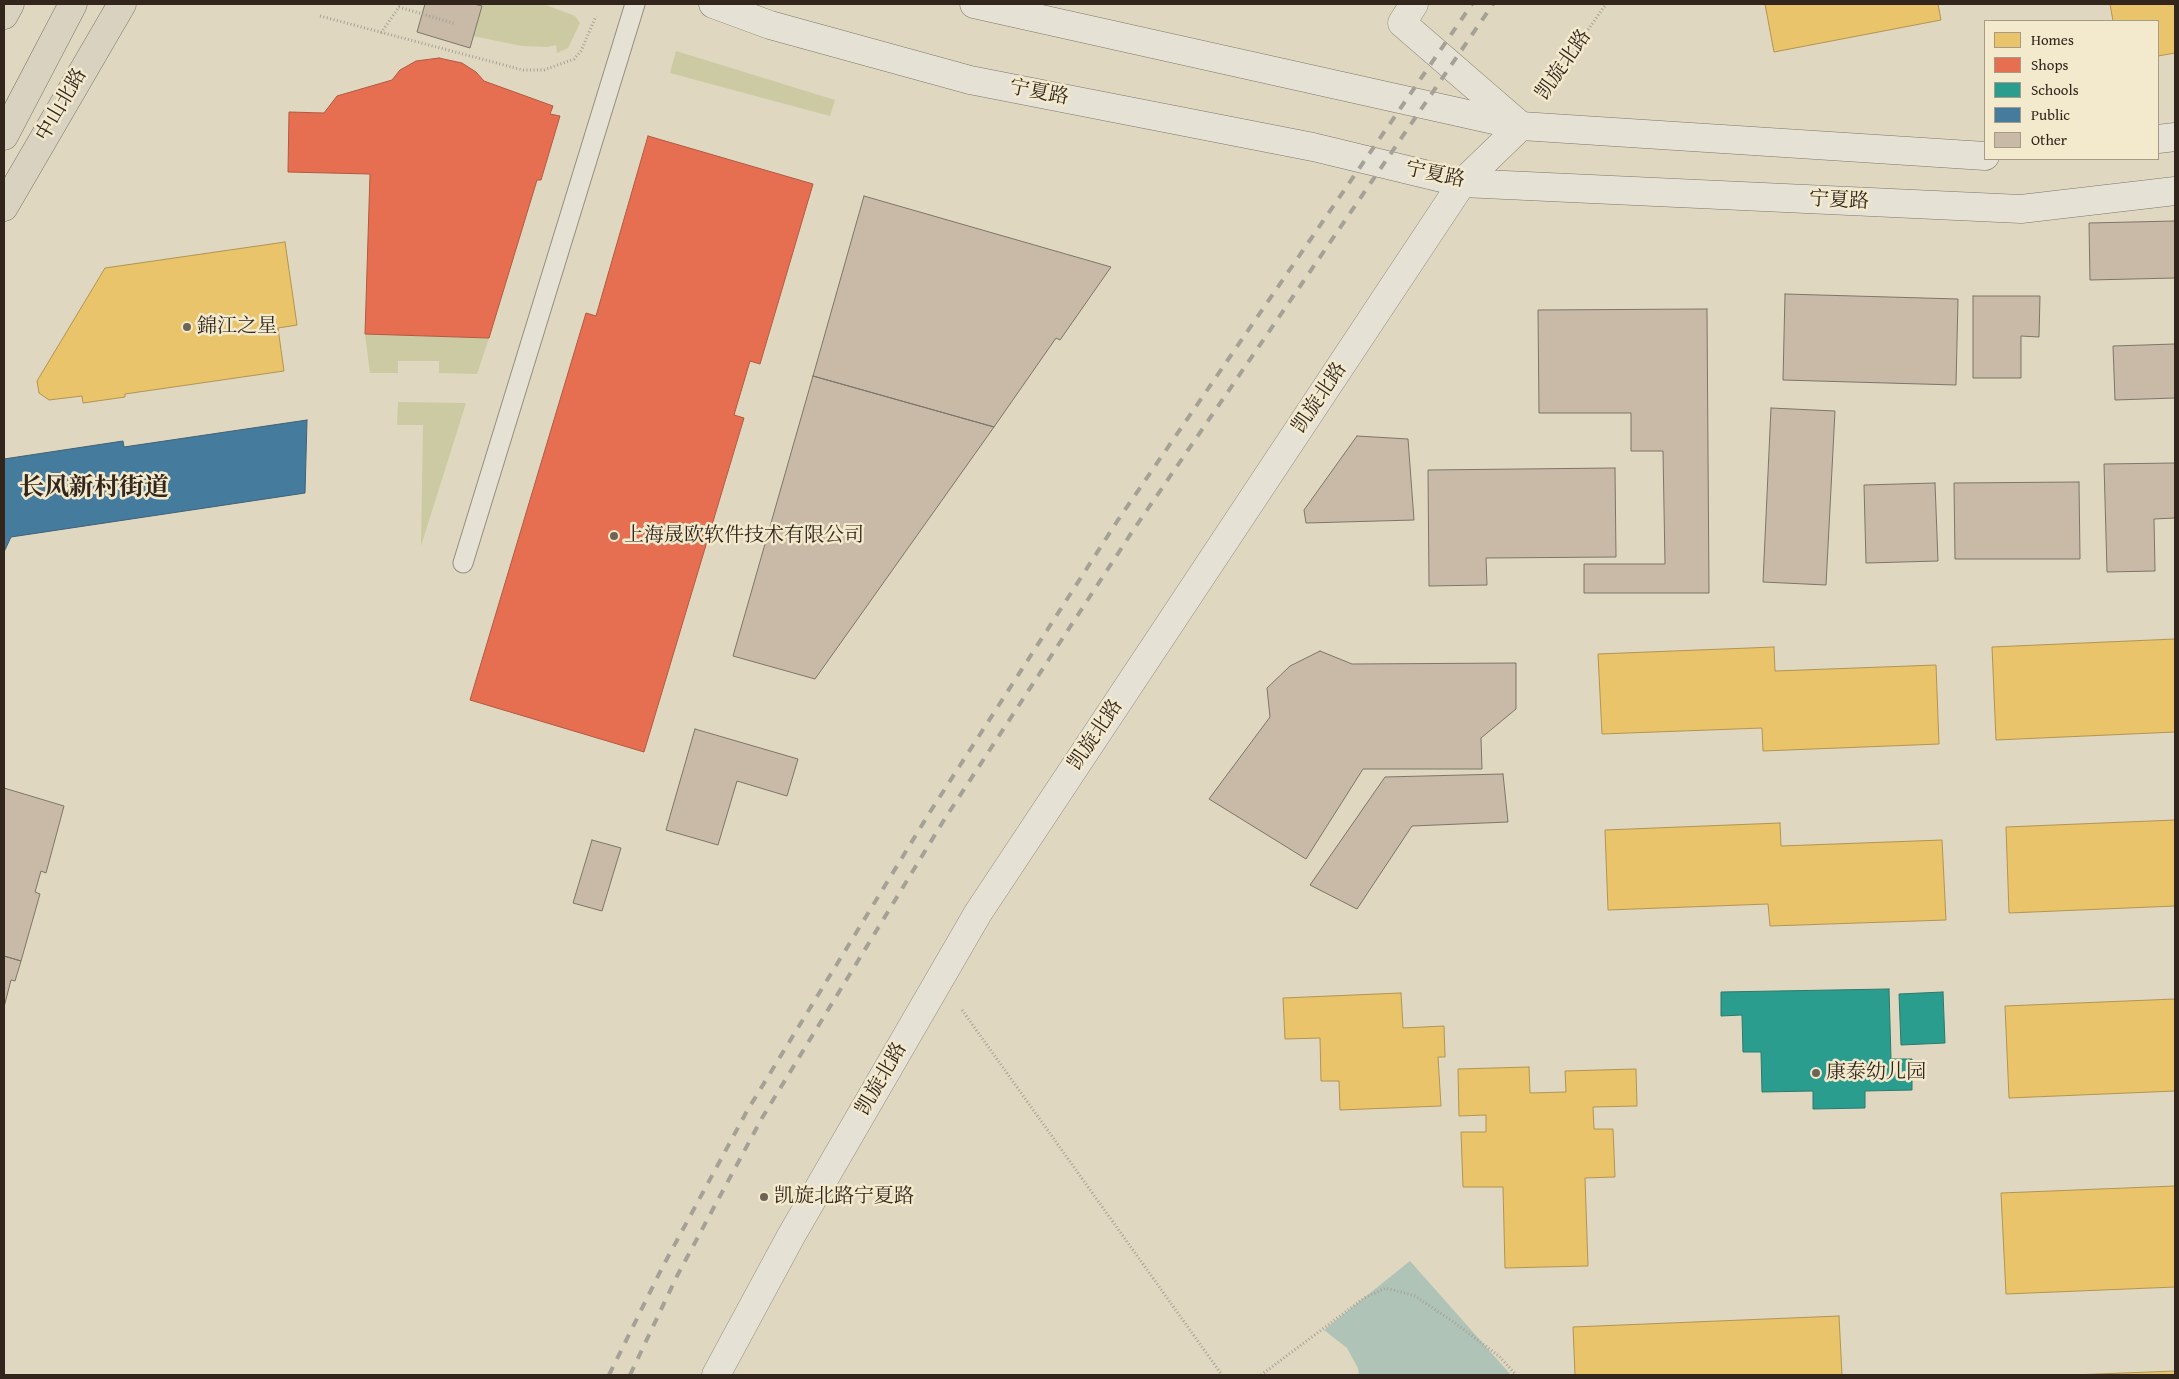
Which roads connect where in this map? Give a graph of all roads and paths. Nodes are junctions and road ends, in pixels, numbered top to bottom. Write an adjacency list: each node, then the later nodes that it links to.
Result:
1 (10, 4): 9 (main road)
2 (74, 4): 15 (main road)
3 (122, 4): 21 (main road, 中山北路)
4 (635, 4): 22 (lane)
5 (713, 4): 19 (main road, 宁夏路)
6 (974, 4): 14 (main road)
7 (1414, 4): 14 (main road)
8 (1606, 4): 14 (path, 凯旋北路)
9 (4, 15)
10 (320, 16): 13 (path)
11 (596, 16): 13 (path)
12 (456, 24): 13 (path)
13 (381, 33)
14 (1521, 126): 18 (main road); 19 (main road, 凯旋北路)
15 (4, 136)
16 (2175, 137): 17 (main road)
17 (2159, 139)
18 (1984, 156)
19 (1462, 183): 20 (main road, 宁夏路); 23 (main road, 凯旋北路)
20 (2175, 191)
21 (4, 207)
22 (463, 563)
23 (940, 979): 24 (main road, 凯旋北路); 25 (path)
24 (716, 1375)
25 (1222, 1375)
26 (1261, 1375): 27 (path)
27 (1516, 1375)

